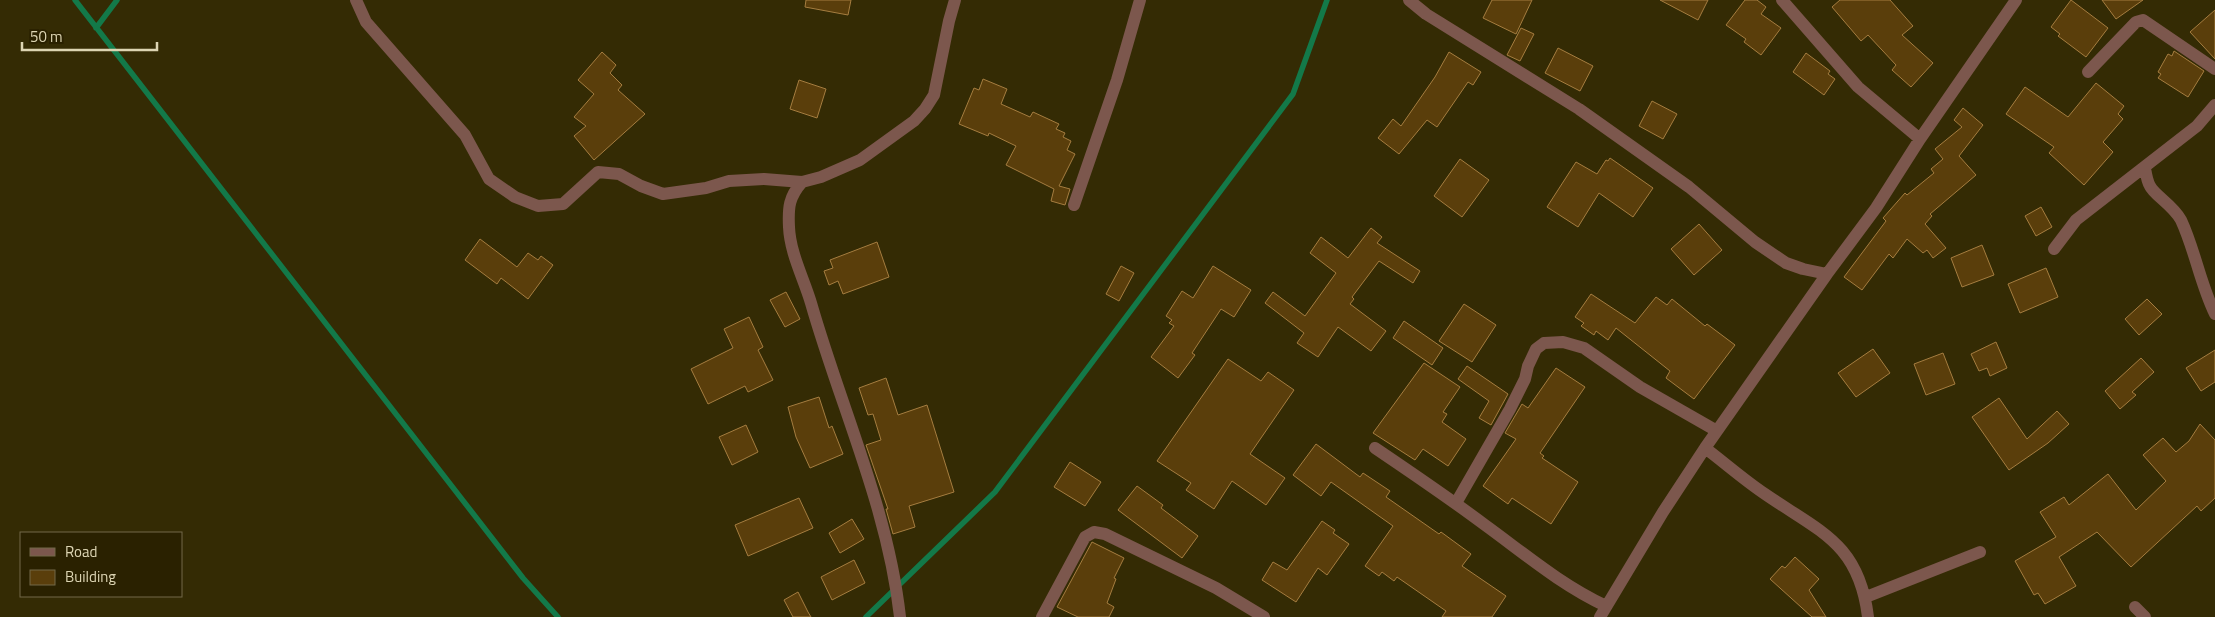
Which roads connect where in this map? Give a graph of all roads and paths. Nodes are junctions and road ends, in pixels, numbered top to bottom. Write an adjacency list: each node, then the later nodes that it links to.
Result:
1 (356, 0): 12 (street)
2 (955, 0): 12 (street)
3 (1140, 0): 13 (street)
4 (1409, 0): 15 (street)
5 (1782, 0): 10 (street)
6 (2016, 0): 10 (street)
7 (2215, 69): 8 (street)
8 (2088, 72)
9 (2215, 105): 11 (street)
10 (1920, 139): 15 (street)
11 (2145, 168): 14 (street); 16 (street)
12 (802, 182): 25 (street)
13 (1074, 205)
14 (2054, 249)
15 (1827, 274): 17 (street)
16 (2215, 314)
17 (1717, 431): 19 (street); 20 (street)
18 (1375, 448): 20 (street)
19 (1705, 448): 22 (street); 24 (street)
20 (1456, 503): 24 (street)
21 (1980, 552): 22 (street)
22 (1866, 597): 28 (street)
23 (2135, 607): 29 (street)
24 (1603, 611)
25 (900, 617)
26 (1042, 617): 27 (street)
27 (1264, 617)
28 (1868, 617)
29 (2145, 617)

